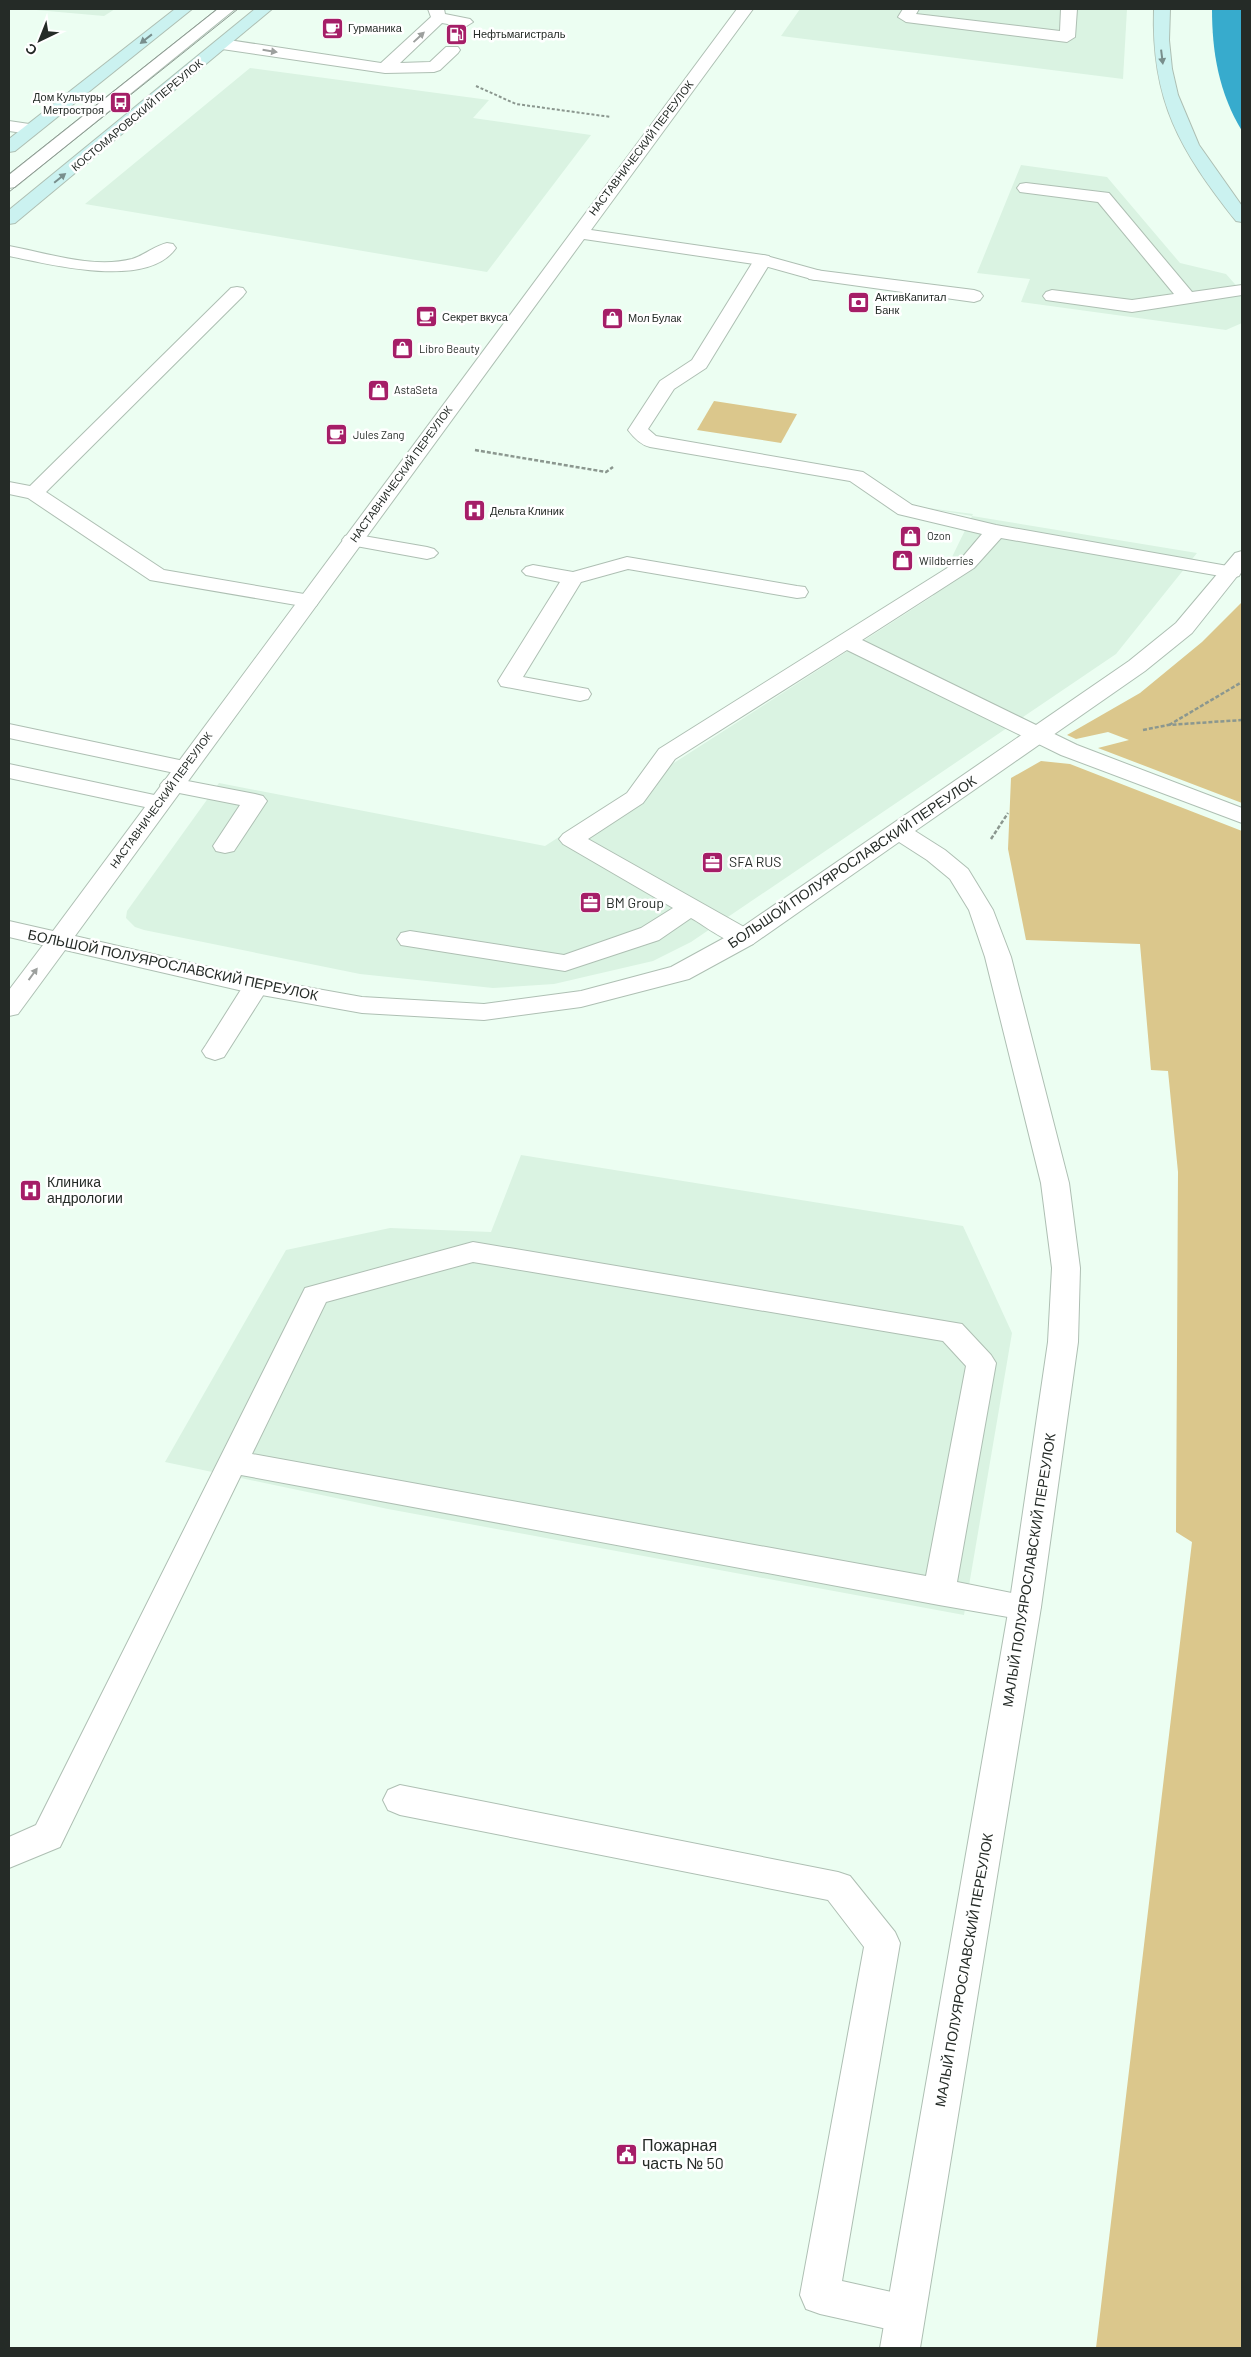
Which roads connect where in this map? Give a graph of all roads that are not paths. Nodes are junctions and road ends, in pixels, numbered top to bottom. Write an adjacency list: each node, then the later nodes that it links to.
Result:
1 (184, 9): 14 (main road, one-way to 14)
2 (228, 9): 16 (street)
3 (264, 9): 10 (main road, КОСТОМАРОВСКИЙ ПЕРЕУЛОК)
4 (745, 9): 20 (street, НАСТАВНИЧЕСКИЙ ПЕРЕУЛОК)
5 (911, 9): 6 (street)
6 (1069, 9)
7 (1162, 9): 18 (main road, one-way to 18)
8 (437, 14): 9 (street); 12 (street, one-way to 8)
9 (465, 22)
10 (222, 44): 12 (street, one-way to 12); 19 (main road, КОСТОМАРОВСКИЙ ПЕРЕУЛОК, one-way to 10)
11 (452, 50): 12 (street)
12 (385, 68)
13 (9, 126): 14 (street)
14 (30, 129): 15 (main road)
15 (9, 147)
16 (9, 183)
17 (1026, 188): 28 (street)
18 (1242, 216)
19 (9, 219)
20 (578, 233): 23 (street); 32 (street, НАСТАВНИЧЕСКИЙ ПЕРЕУЛОК)
21 (167, 248): 22 (street)
22 (9, 251)
23 (763, 260): 26 (street); 31 (street)
24 (1242, 290): 28 (street)
25 (237, 292): 30 (street)
26 (974, 296)
27 (1052, 296): 28 (street)
28 (1187, 298)
29 (9, 488): 30 (street)
30 (34, 493): 38 (street)
31 (996, 531): 34 (street); 39 (street)
32 (352, 540): 33 (street); 38 (street, НАСТАВНИЧЕСКИЙ ПЕРЕУЛОК)
33 (427, 553)
34 (1237, 564): 42 (street, БОЛЬШОЙ ПОЛУЯРОСЛАВСКИЙ ПЕРЕУЛОК)
35 (533, 571): 36 (street)
36 (573, 578): 37 (street); 40 (street)
37 (797, 592)
38 (308, 601): 44 (street, НАСТАВНИЧЕСКИЙ ПЕРЕУЛОК)
39 (846, 641): 42 (street); 48 (street)
40 (580, 694)
41 (9, 732): 44 (street)
42 (1038, 734): 45 (street); 46 (street, БОЛЬШОЙ ПОЛУЯРОСЛАВСКИЙ ПЕРЕУЛОК)
43 (9, 772): 44 (street)
44 (172, 785): 47 (street); 52 (street, НАСТАВНИЧЕСКИЙ ПЕРЕУЛОК)
45 (1242, 816)
46 (900, 832): 50 (street, БОЛЬШОЙ ПОЛУЯРОСЛАВСКИЙ ПЕРЕУЛОК); 58 (street, МАЛЫЙ ПОЛУЯРОСЛАВСКИЙ ПЕРЕУЛОК)
47 (225, 846)
48 (690, 908): 50 (street); 51 (street)
49 (9, 929): 52 (street, БОЛЬШОЙ ПОЛУЯРОСЛАВСКИЙ ПЕРЕУЛОК)
50 (744, 938): 53 (street, БОЛЬШОЙ ПОЛУЯРОСЛАВСКИЙ ПЕРЕУЛОК)
51 (410, 939)
52 (58, 940): 53 (street, БОЛЬШОЙ ПОЛУЯРОСЛАВСКИЙ ПЕРЕУЛОК); 54 (street, НАСТАВНИЧЕСКИЙ ПЕРЕУЛОК, one-way to 52)
53 (256, 986): 55 (street)
54 (9, 1008)
55 (215, 1051)
56 (232, 1462): 57 (street); 57 (street); 60 (street)
57 (939, 1592): 58 (street)
58 (1026, 1607): 61 (street, МАЛЫЙ ПОЛУЯРОСЛАВСКИЙ ПЕРЕУЛОК)
59 (400, 1800): 61 (street)
60 (9, 1853)
61 (903, 2331)

